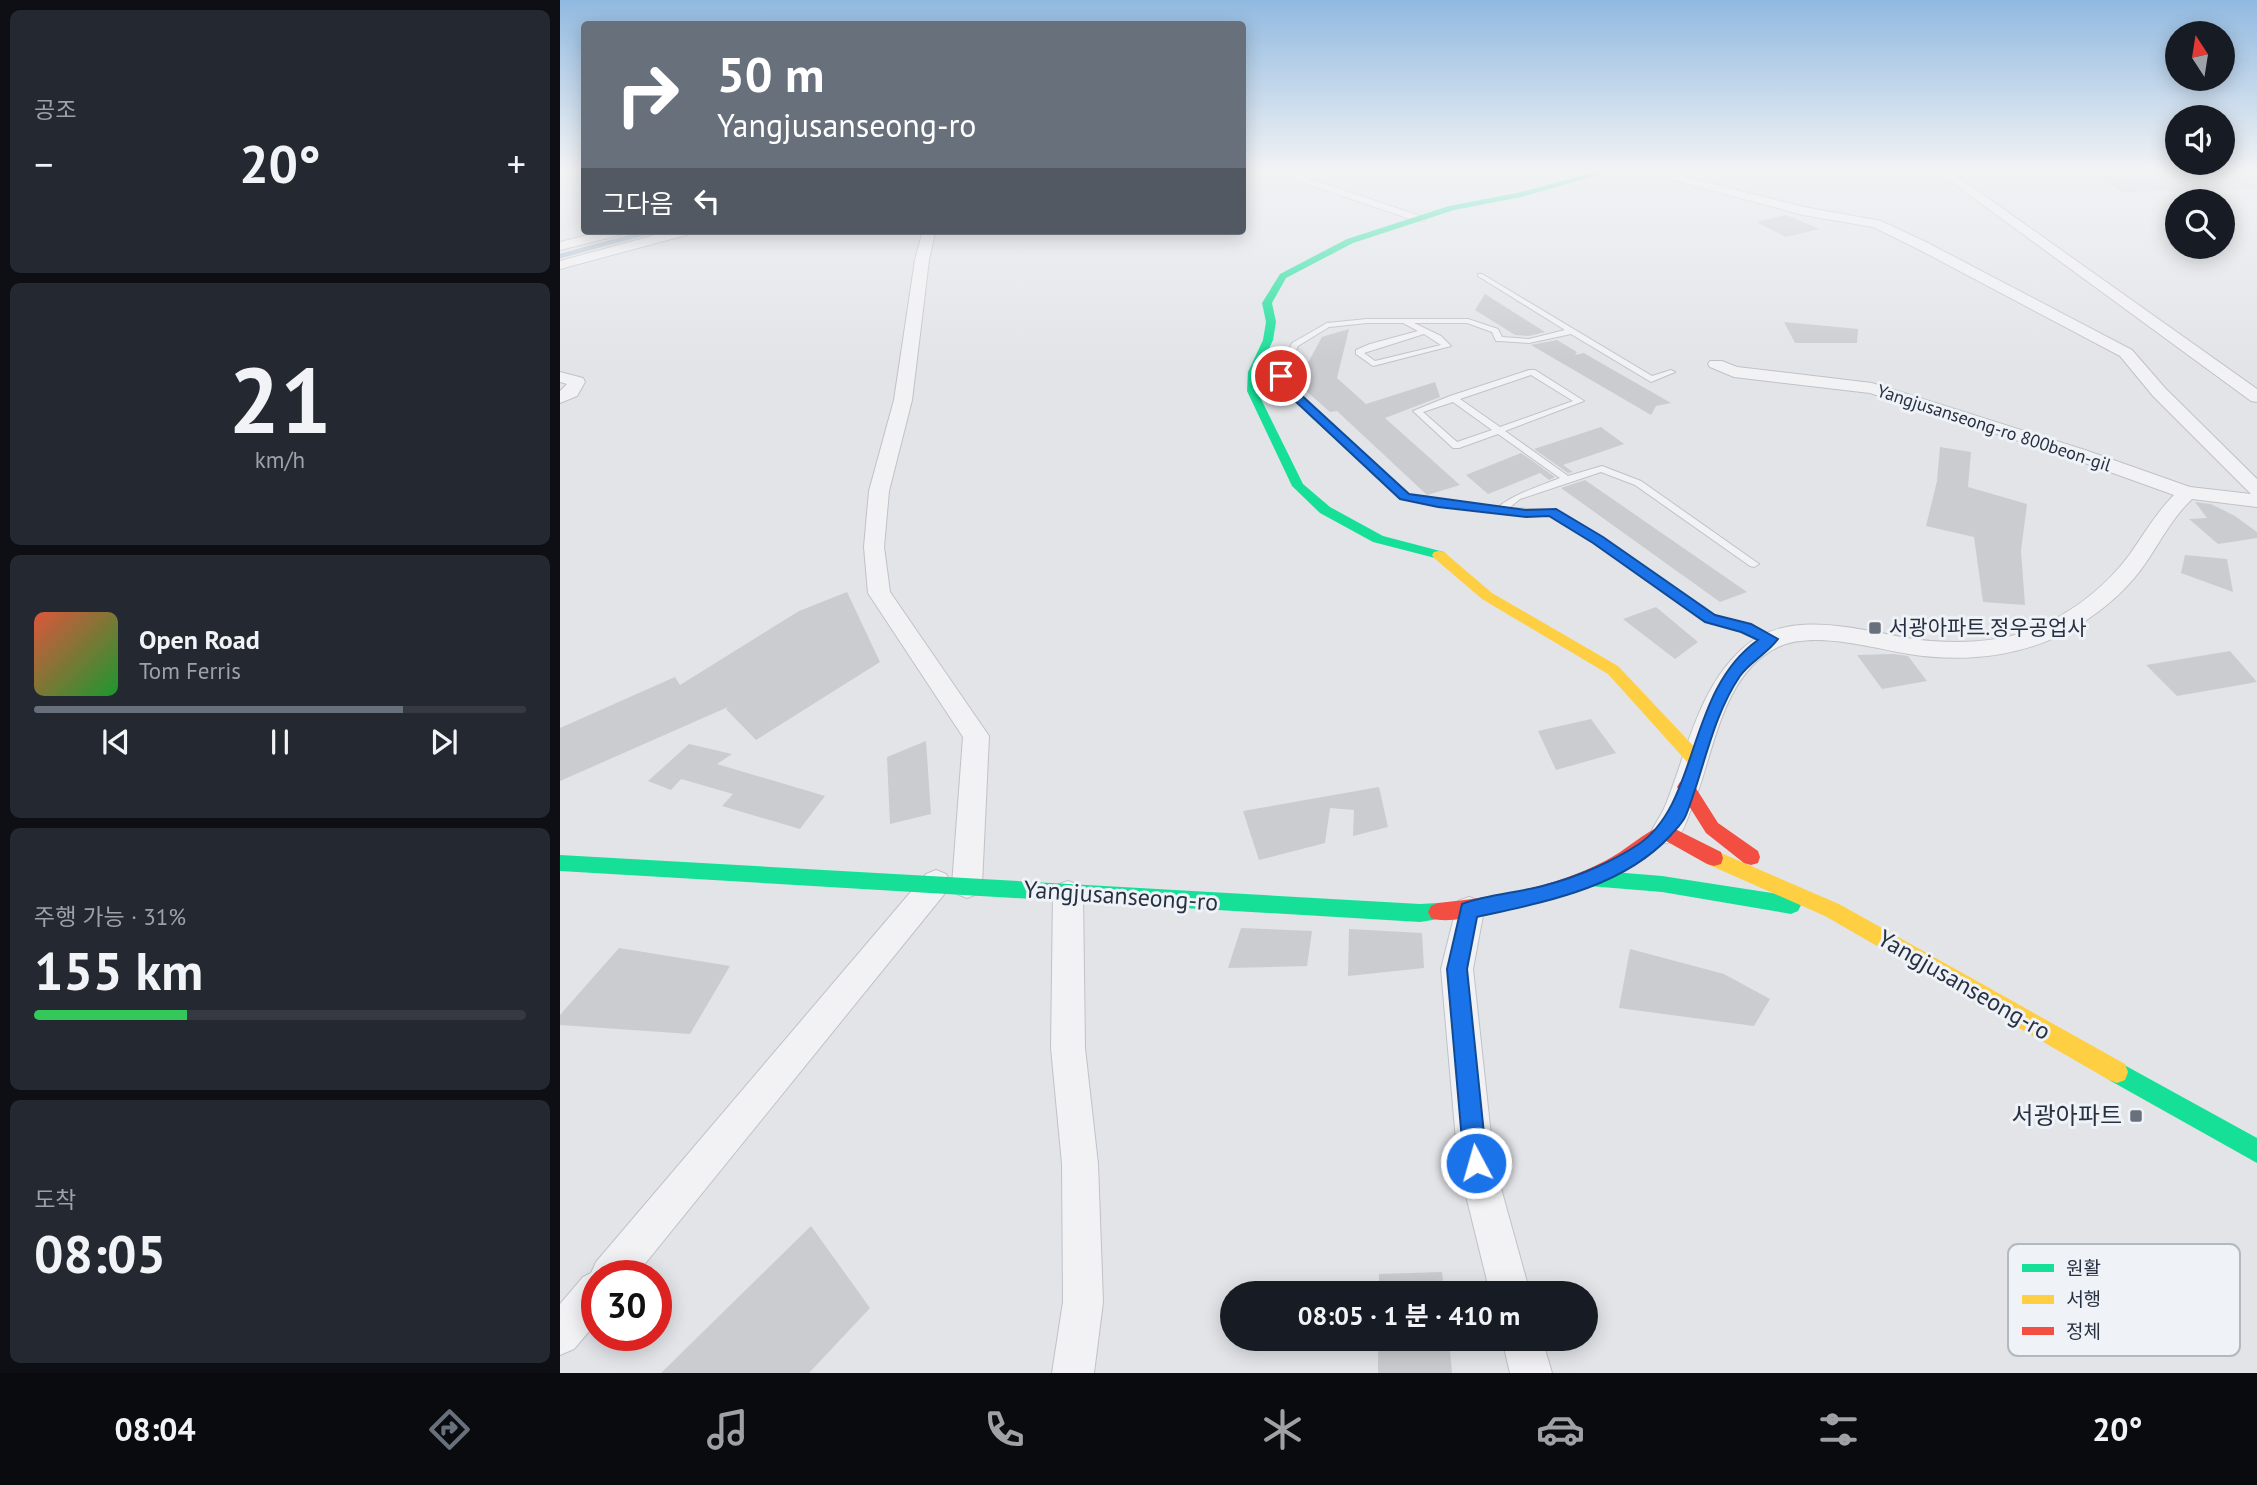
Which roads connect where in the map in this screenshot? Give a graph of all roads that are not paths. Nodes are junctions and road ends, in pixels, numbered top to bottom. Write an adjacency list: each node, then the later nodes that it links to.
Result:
1 (1374, 233): 29 (street)
2 (1895, 233): 21 (street)
3 (2029, 233): 16 (street)
4 (603, 235): 7 (street)
5 (670, 235): 8 (street)
6 (928, 235): 34 (street)
7 (560, 246)
8 (560, 265)
9 (1480, 275): 11 (lane)
10 (1404, 321): 11 (lane); 12 (lane); 25 (lane)
11 (1572, 331): 14 (lane)
12 (1424, 332): 12 (lane)
13 (1716, 364): 23 (street, Yangjusanseong-ro 800beon-gil)
14 (1671, 372)
15 (560, 377): 17 (street)
16 (2257, 397)
17 (560, 398)
18 (1453, 398): 19 (lane); 19 (lane); 19 (lane)
19 (1497, 431): 20 (lane)
20 (1567, 479): 22 (lane); 27 (lane)
21 (2257, 490)
22 (1539, 491): 25 (lane); 26 (lane)
23 (2187, 494): 24 (street, Yangjusanseong-ro 800beon-gil); 28 (street)
24 (2257, 501)
25 (1501, 509): 26 (lane)
26 (1552, 512): 28 (lane)
27 (1754, 564)
28 (1770, 639): 29 (street, Yangjusanseong-ro)
29 (1695, 759): 30 (street, Yangjusanseong-ro)
30 (1686, 787): 31 (street, Yangjusanseong-ro); 37 (street)
31 (1665, 832): 33 (street, Yangjusanseong-ro); 37 (street, Yangjusanseong-ro)
32 (560, 863): 34 (street, Yangjusanseong-ro)
33 (1589, 878): 36 (street, Yangjusanseong-ro); 37 (street)
34 (951, 884): 35 (street, Yangjusanseong-ro); 39 (street)
35 (1068, 894): 36 (street, Yangjusanseong-ro); 44 (street)
36 (1469, 910): 40 (street)
37 (1832, 910): 38 (street, Yangjusanseong-ro)
38 (2257, 1151)
39 (624, 1260)
40 (1507, 1281)
41 (581, 1310): 42 (street)
42 (560, 1335)
43 (1525, 1351): 45 (street)
44 (1073, 1373)
45 (1531, 1373)

